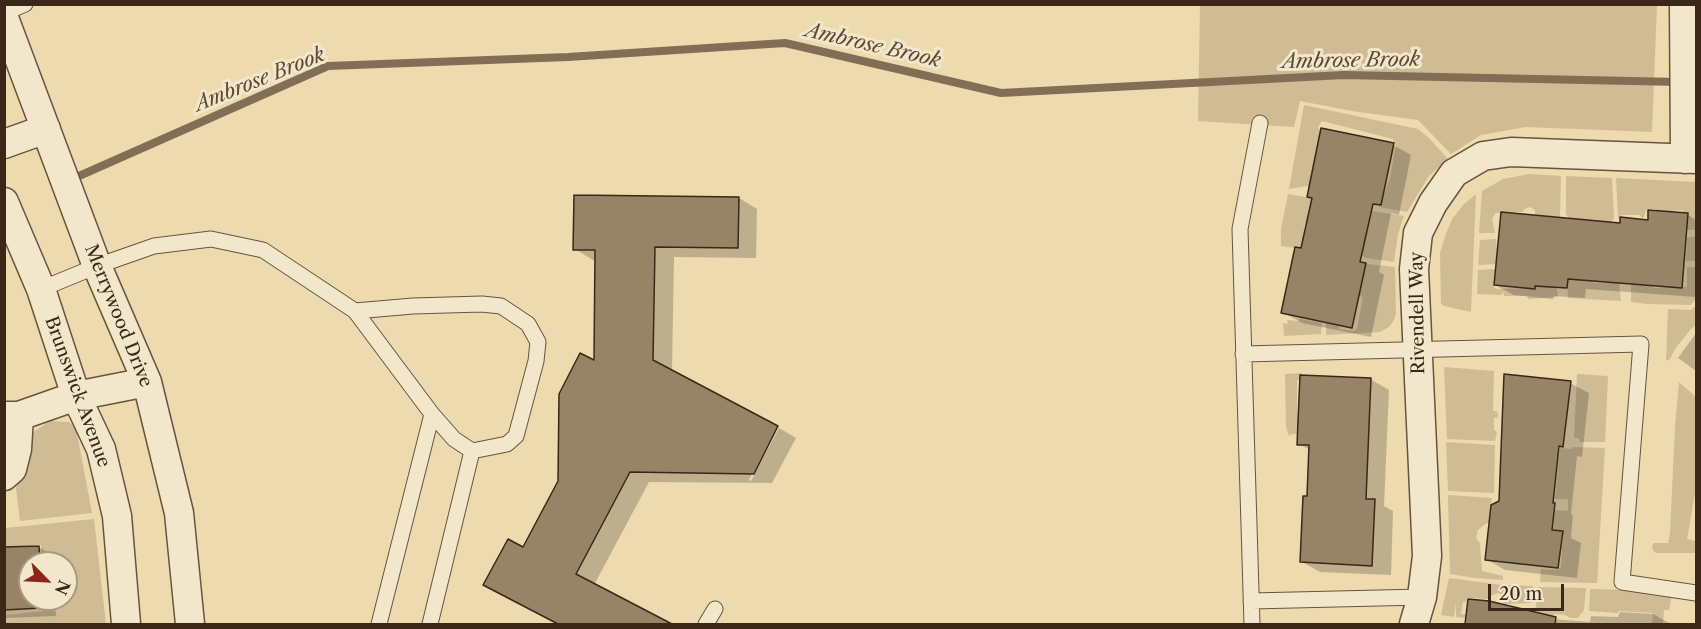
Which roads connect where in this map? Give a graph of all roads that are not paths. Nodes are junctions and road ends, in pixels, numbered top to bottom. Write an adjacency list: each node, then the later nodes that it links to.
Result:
1 (25, 4): 3 (lane)
2 (1684, 4): 8 (street, Rivendell Way)
3 (4, 13)
4 (4, 18): 6 (street, Merrywood Drive)
5 (1260, 123): 14 (lane)
6 (46, 129): 7 (street); 10 (street, Merrywood Drive)
7 (4, 144)
8 (1690, 159): 13 (street, Rivendell Way)
9 (4, 202): 11 (street, Brunswick Avenue)
10 (97, 266): 11 (lane); 12 (lane); 15 (street, Merrywood Drive)
11 (40, 289): 16 (street, Brunswick Avenue)
12 (355, 311): 17 (lane); 19 (lane)
13 (1418, 349): 14 (lane); 21 (lane); 22 (street, Rivendell Way)
14 (1244, 354): 23 (lane)
15 (147, 382): 16 (street); 26 (street, Merrywood Drive)
16 (76, 396): 18 (street); 25 (street, Brunswick Avenue)
17 (432, 414): 19 (lane); 27 (lane)
18 (12, 416): 20 (street)
19 (472, 451): 28 (lane)
20 (4, 476)
21 (1696, 593)
22 (1422, 597): 23 (lane); 31 (street, Rivendell Way)
23 (1251, 601): 30 (lane)
24 (715, 609): 29 (lane)
25 (126, 624)
26 (190, 624)
27 (379, 624)
28 (430, 624)
29 (706, 624)
30 (1251, 624)
31 (1414, 624)

